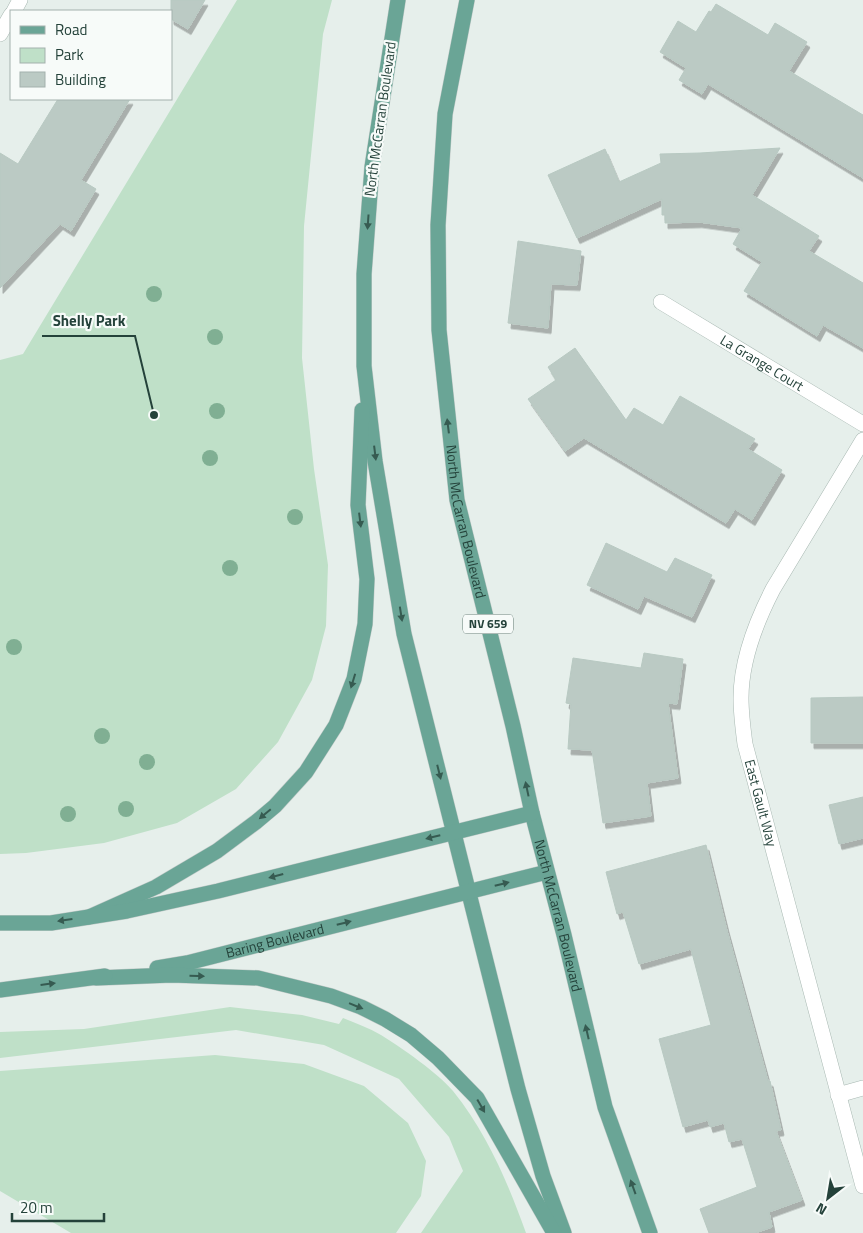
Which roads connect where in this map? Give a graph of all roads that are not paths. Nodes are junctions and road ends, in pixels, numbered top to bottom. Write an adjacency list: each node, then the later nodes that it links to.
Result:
1 (398, 0): 6 (main road, North McCarran Boulevard, one-way to 6)
2 (467, 0): 9 (main road, North McCarran Boulevard / NV 659, one-way to 2)
3 (10, 17): 4 (street)
4 (0, 34)
5 (661, 302): 7 (street, La Grange Court)
6 (364, 366): 10 (main road, North McCarran Boulevard, one-way to 10); 13 (main road, one-way to 13)
7 (863, 424)
8 (863, 440): 18 (street, East Gault Way)
9 (532, 813): 10 (main road); 11 (main road, North McCarran Boulevard / NV 659)
10 (454, 831): 12 (main road, North McCarran Boulevard); 13 (main road, one-way to 13)
11 (547, 872): 12 (main road, Baring Boulevard, one-way to 11); 22 (main road, North McCarran Boulevard / NV 659, one-way to 11)
12 (469, 892): 15 (main road, Baring Boulevard, one-way to 12); 21 (main road, North McCarran Boulevard)
13 (89, 917): 14 (main road, one-way to 14)
14 (0, 923)
15 (96, 978): 16 (main road, Baring Boulevard, one-way to 15); 20 (main road, one-way to 20)
16 (0, 990)
17 (863, 1088): 18 (street)
18 (838, 1095): 19 (street, East Gault Way)
19 (863, 1186)
20 (554, 1233)
21 (564, 1233)
22 (650, 1233)

